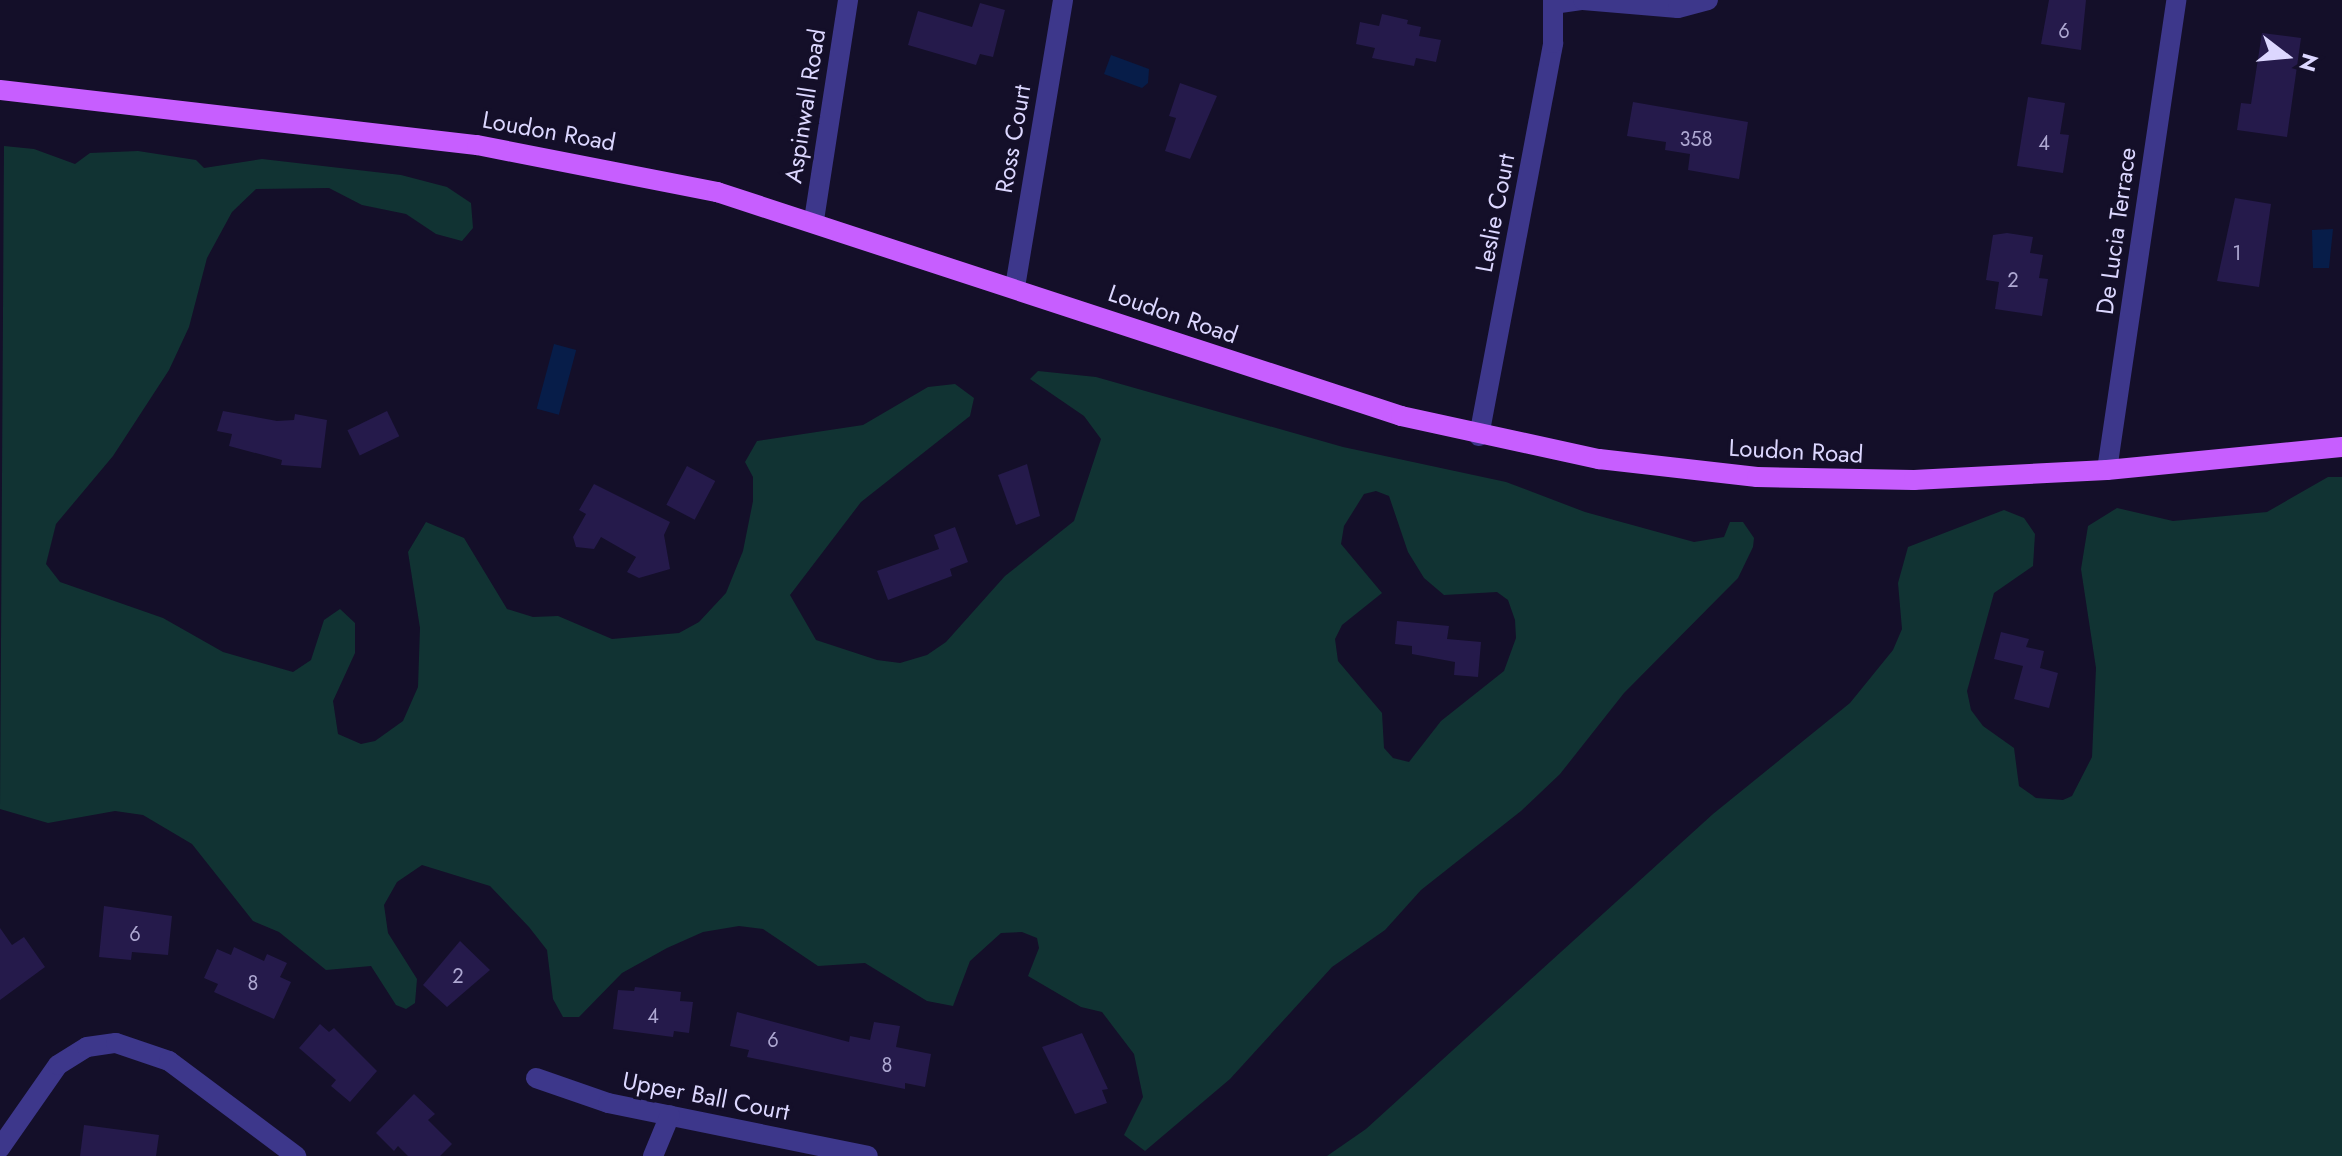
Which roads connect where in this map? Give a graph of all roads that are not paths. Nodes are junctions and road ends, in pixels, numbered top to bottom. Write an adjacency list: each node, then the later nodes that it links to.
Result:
1 (848, 0): 7 (street, Aspinwall Road)
2 (1063, 0): 8 (street, Ross Court)
3 (1708, 0): 5 (street)
4 (2176, 0): 11 (street, De Lucia Terrace)
5 (1553, 2): 9 (street, Leslie Court)
6 (0, 90): 7 (main road, Loudon Road)
7 (814, 220): 8 (main road, Loudon Road)
8 (1015, 287): 9 (main road, Loudon Road)
9 (1479, 436): 11 (main road, Loudon Road)
10 (2342, 447): 11 (main road, Loudon Road)
11 (2107, 470)
12 (536, 1078): 13 (street, Upper Ball Court)
13 (670, 1115): 16 (street); 17 (street, Upper Ball Court)
14 (0, 1148): 15 (street)
15 (296, 1156)
16 (653, 1156)
17 (868, 1156)

